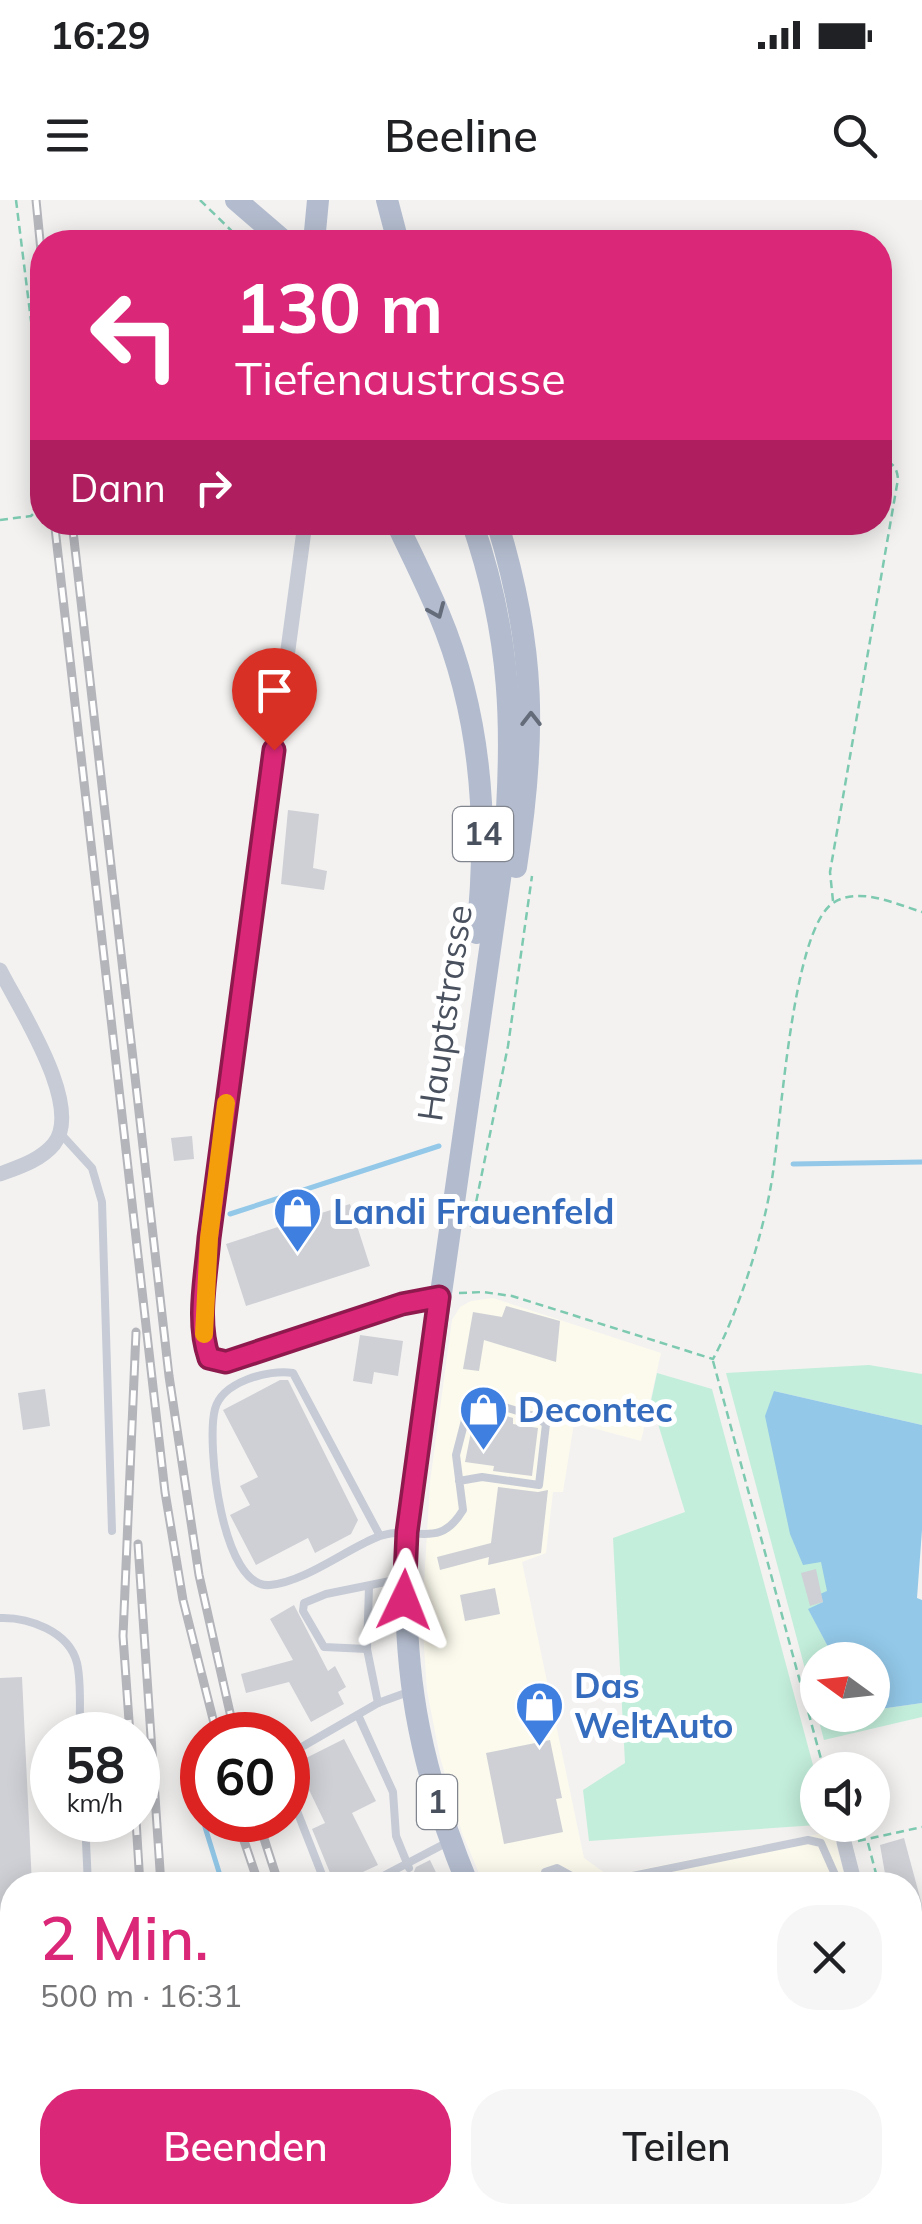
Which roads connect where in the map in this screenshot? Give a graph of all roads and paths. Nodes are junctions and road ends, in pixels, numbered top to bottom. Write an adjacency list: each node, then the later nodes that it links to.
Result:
1 (16, 200): 10 (path)
2 (200, 200): 6 (path)
3 (236, 200): 7 (main road)
4 (387, 200): 9 (main road)
5 (316, 202): 8 (main road)
6 (231, 230)
7 (270, 230)
8 (315, 230)
9 (395, 230)
10 (30, 313)
11 (892, 466): 12 (path)
12 (892, 514)
13 (30, 516): 14 (path)
14 (0, 520)
15 (303, 535): 26 (street)
16 (402, 535): 24 (main road, 14, one-way to 24)
17 (476, 535): 24 (main road, Hauptstrasse / 1)
18 (502, 535): 24 (main road, 14, one-way to 18)
19 (888, 535): 20 (path)
20 (834, 902): 21 (path); 27 (path)
21 (922, 912)
22 (0, 970): 23 (street)
23 (60, 1133): 25 (street); 29 (lane)
24 (460, 1160): 26 (main road, 1)
25 (0, 1174)
26 (439, 1297): 27 (path); 30 (main road, 1)
27 (713, 1360): 41 (path)
28 (459, 1482): 28 (lane); 30 (lane)
29 (112, 1531)
30 (407, 1532): 31 (lane); 32 (main road, 1)
31 (380, 1536): 31 (lane)
32 (405, 1578): 33 (lane); 36 (main road, 1)
33 (369, 1587): 35 (lane); 35 (lane)
34 (0, 1618): 38 (lane)
35 (367, 1649): 37 (lane)
36 (412, 1691): 37 (lane); 44 (main road, 1)
37 (378, 1703): 39 (lane)
38 (79, 1712)
39 (358, 1714): 40 (lane); 49 (lane)
40 (310, 1742)
41 (819, 1752)
42 (922, 1827): 43 (path)
43 (890, 1835)
44 (450, 1841): 49 (lane); 53 (main road, 1)
45 (86, 1842): 50 (lane)
46 (309, 1842): 51 (lane)
47 (844, 1842): 56 (street)
48 (868, 1842): 57 (path)
49 (408, 1865): 52 (lane)
50 (87, 1872)
51 (321, 1872)
52 (394, 1872)
53 (463, 1872)
54 (652, 1872): 55 (lane)
55 (834, 1872)
56 (850, 1872)
57 (876, 1872)

